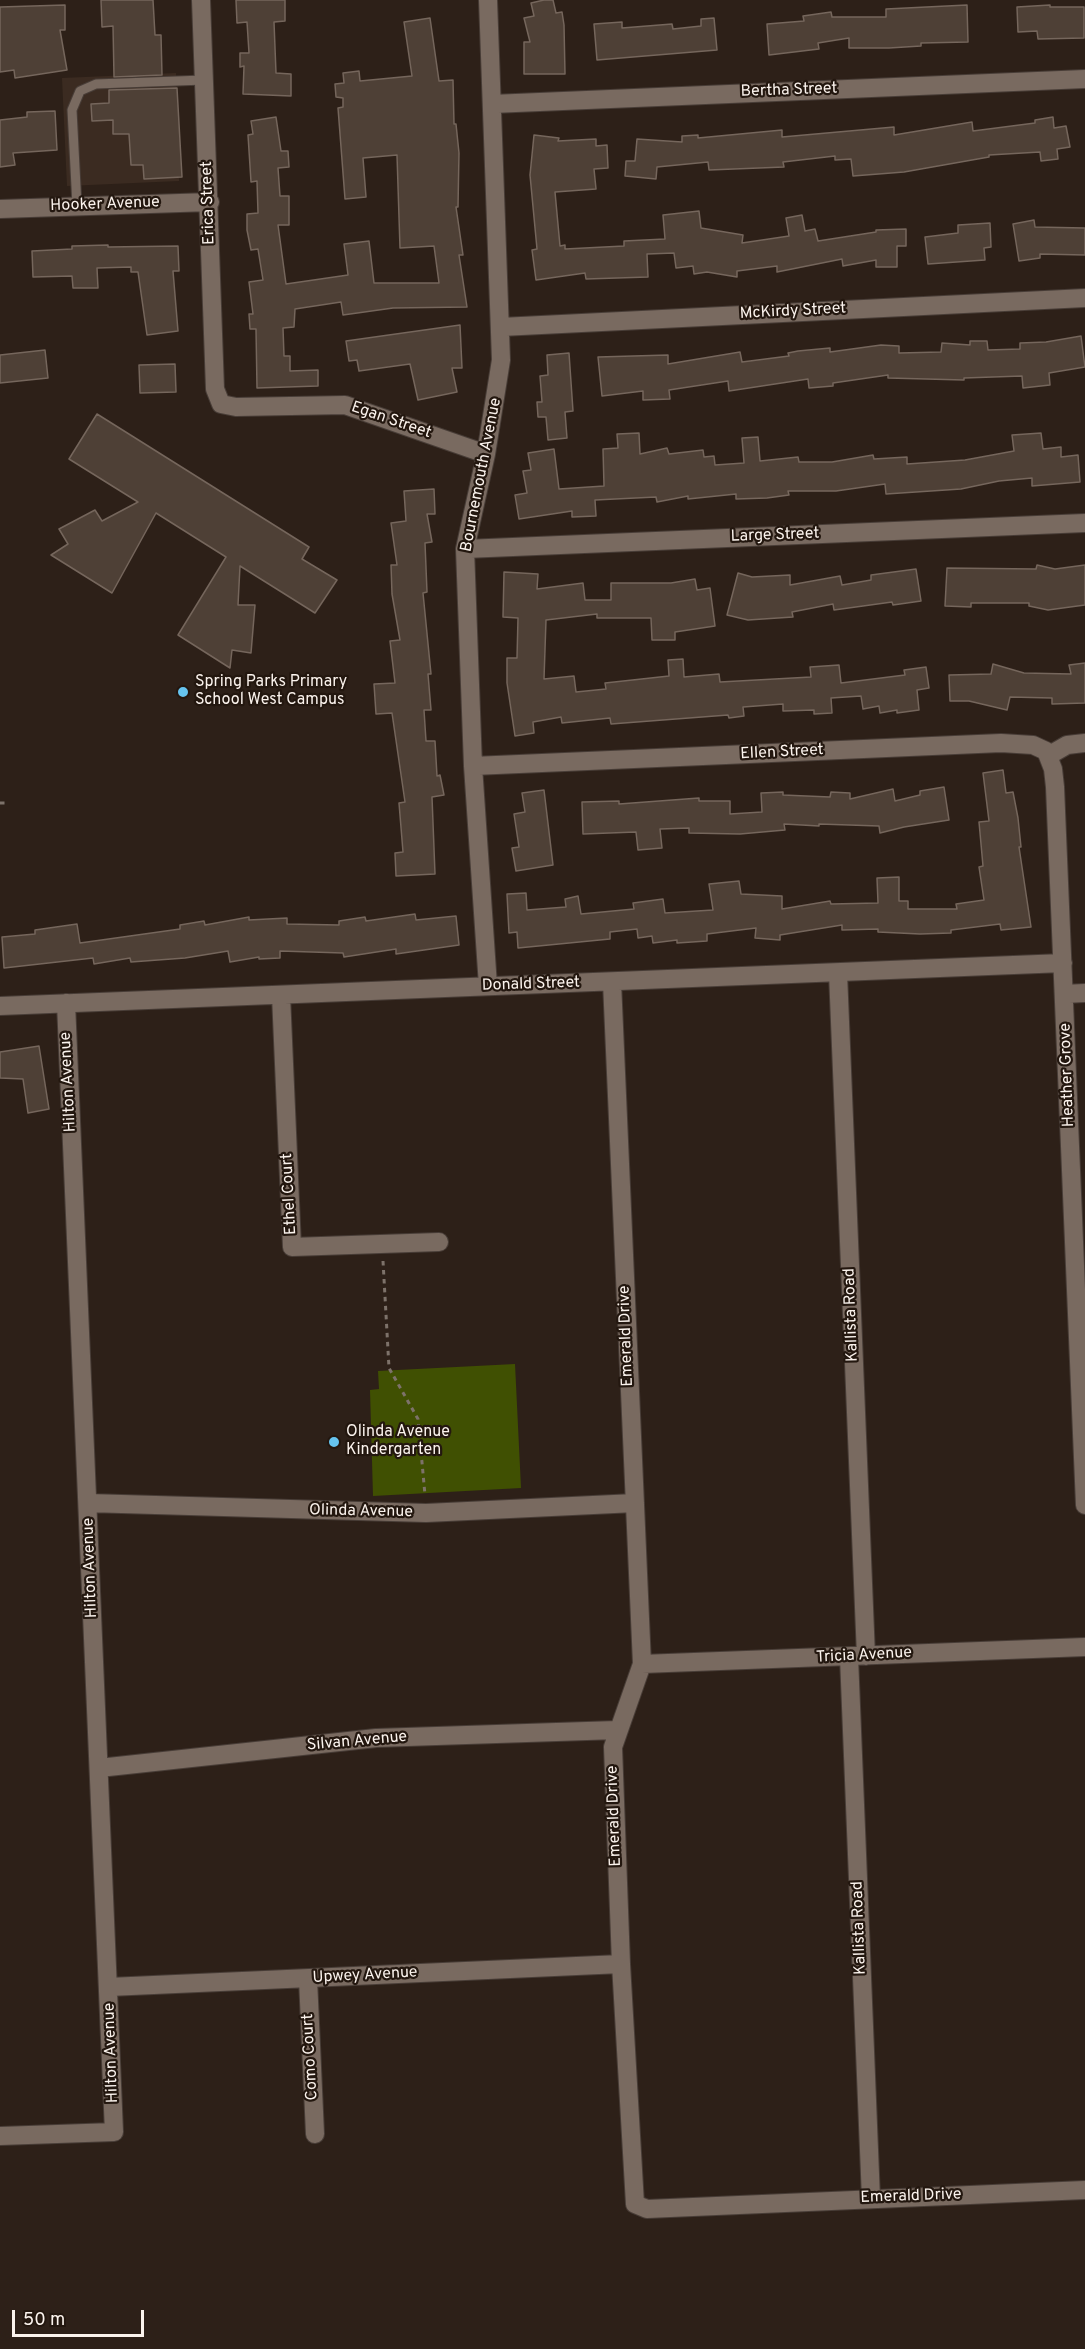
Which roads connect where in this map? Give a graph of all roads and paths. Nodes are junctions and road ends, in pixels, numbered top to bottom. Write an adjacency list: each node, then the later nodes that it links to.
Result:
1 (201, 0): 4 (street, Erica Street)
2 (488, 0): 5 (street, Bournemouth Avenue)
3 (1085, 79): 5 (street, Bertha Street)
4 (204, 80): 6 (street, Erica Street); 7 (lane)
5 (492, 104): 10 (street, Bournemouth Avenue)
6 (210, 202): 7 (street, Hooker Avenue); 11 (street, Erica Street)
7 (77, 206): 8 (street, Hooker Avenue)
8 (0, 208)
9 (1085, 298): 10 (street, McKirdy Street)
10 (501, 327): 12 (street, Bournemouth Avenue)
11 (221, 404): 12 (street, Egan Street)
12 (486, 454): 14 (street, Bournemouth Avenue)
13 (1085, 524): 14 (street, Large Street)
14 (465, 549): 17 (street, Bournemouth Avenue)
15 (1085, 743): 16 (street)
16 (1048, 756): 17 (street, Ellen Street); 20 (street, Heather Grove)
17 (473, 766): 23 (street, Bournemouth Avenue)
18 (0, 803): 19 (path)
19 (8, 803)
20 (1063, 963): 21 (street, Donald Street); 25 (street, Heather Grove)
21 (838, 973): 22 (street, Donald Street); 37 (street, Kallista Road)
22 (612, 982): 23 (street, Donald Street); 33 (street, Emerald Drive)
23 (488, 986): 26 (street, Donald Street)
24 (1085, 993): 25 (street)
25 (1065, 994): 31 (street, Heather Grove)
26 (281, 995): 27 (street, Donald Street); 30 (street, Ethel Court)
27 (66, 1004): 28 (street, Donald Street); 32 (street, Hilton Avenue)
28 (0, 1006)
29 (439, 1242): 30 (street, Ethel Court)
30 (382, 1244): 35 (path)
31 (1081, 1283): 34 (street, Heather Grove)
32 (88, 1503): 35 (street, Olinda Avenue); 40 (street, Hilton Avenue)
33 (635, 1503): 35 (street, Olinda Avenue); 38 (street, Emerald Drive)
34 (1085, 1504)
35 (426, 1513)
36 (1085, 1647): 37 (street, Tricia Avenue)
37 (857, 1657): 38 (street, Tricia Avenue); 47 (street, Kallista Road)
38 (642, 1664): 39 (street, Emerald Drive)
39 (617, 1730): 40 (street, Silvan Avenue); 41 (street, Emerald Drive)
40 (99, 1768): 43 (street, Hilton Avenue)
41 (621, 1964): 42 (street, Upwey Avenue); 47 (street, Emerald Drive)
42 (308, 1979): 43 (street, Upwey Avenue); 44 (street, Como Court)
43 (110, 1987): 45 (street, Hilton Avenue)
44 (315, 2134)
45 (0, 2136)
46 (1085, 2190): 47 (street, Emerald Drive)
47 (871, 2199)

